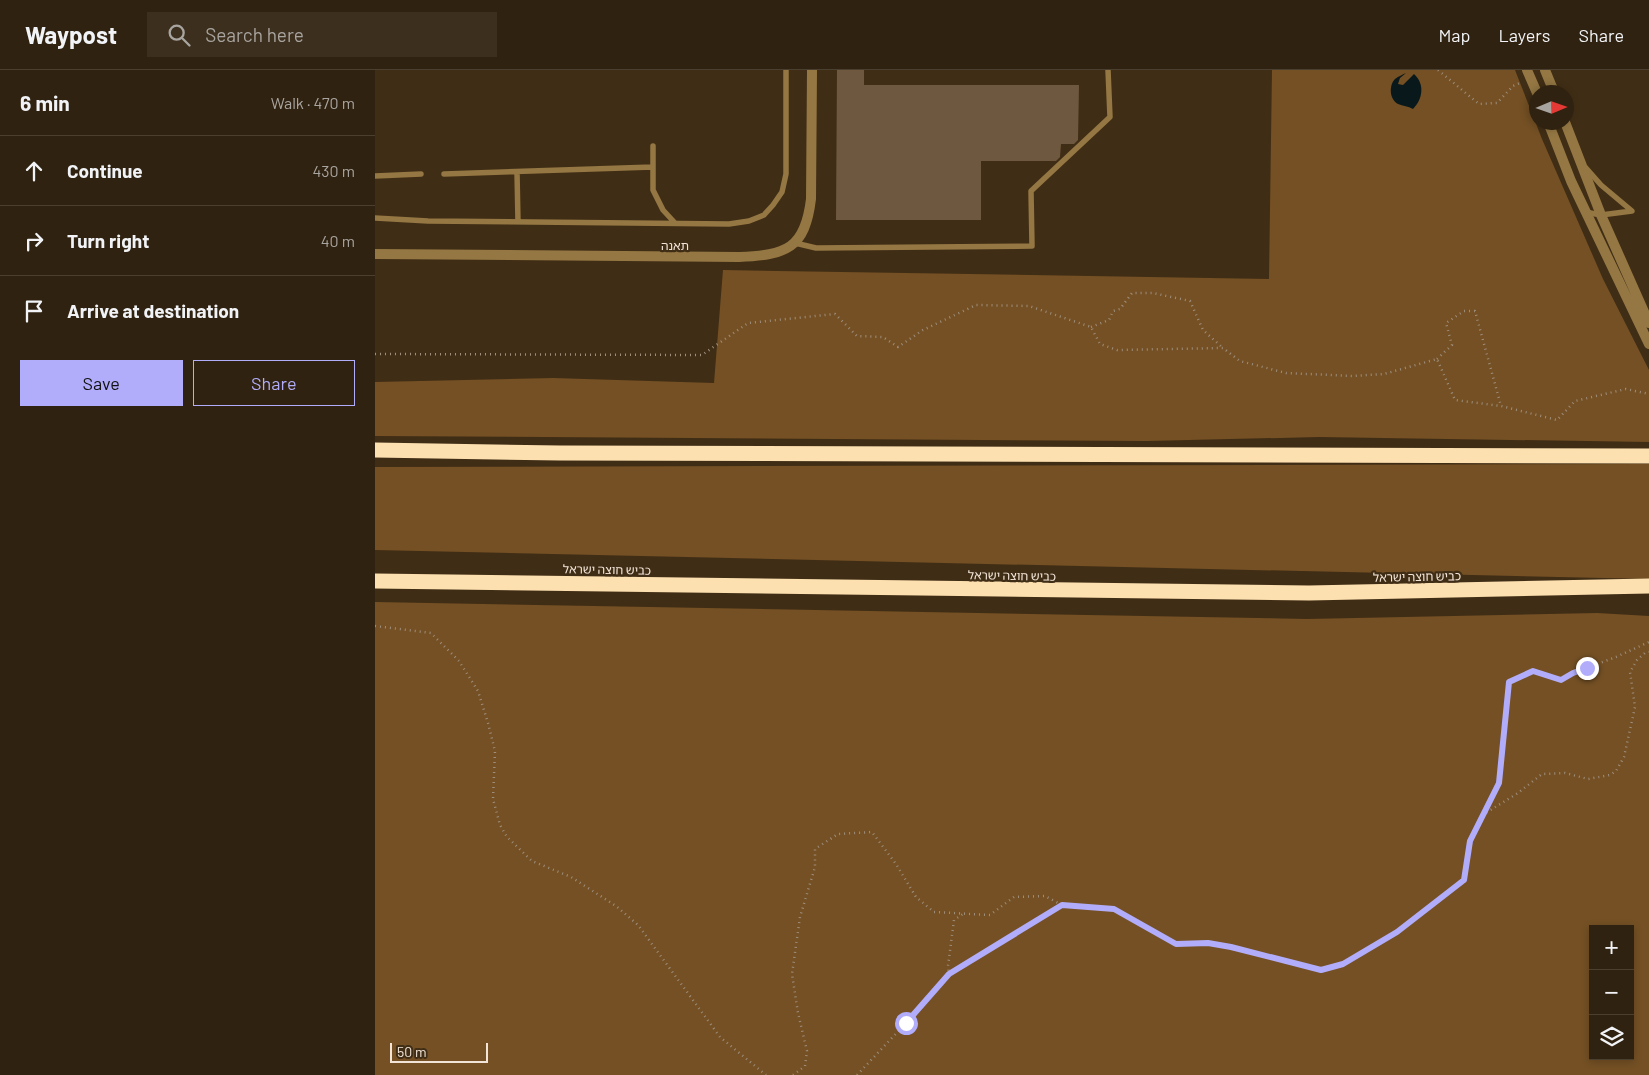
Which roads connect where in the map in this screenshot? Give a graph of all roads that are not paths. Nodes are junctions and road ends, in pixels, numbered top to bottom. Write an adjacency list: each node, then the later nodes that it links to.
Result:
1 (786, 70): 19 (lane)
2 (812, 70): 20 (street)
3 (1108, 70): 20 (lane)
4 (1545, 70): 5 (street)
5 (1551, 85)
6 (1551, 130): 15 (street)
7 (1568, 130): 9 (street)
8 (653, 146): 10 (lane)
9 (1581, 162): 16 (street); 16 (lane)
10 (653, 167): 11 (lane); 19 (lane)
11 (517, 172): 13 (lane); 18 (lane)
12 (421, 174): 14 (lane)
13 (444, 174)
14 (375, 176)
15 (1585, 212): 16 (lane); 23 (street)
16 (1601, 215): 22 (street)
17 (375, 218): 18 (lane)
18 (518, 222): 19 (lane)
19 (675, 223)
20 (795, 243): 21 (street, תאנה)
21 (375, 254)
22 (1649, 323)
23 (1649, 344)
24 (375, 450): 25 (highway)
25 (1646, 456)
26 (375, 581): 27 (highway, כביש חוצה ישראל)
27 (1649, 586)

